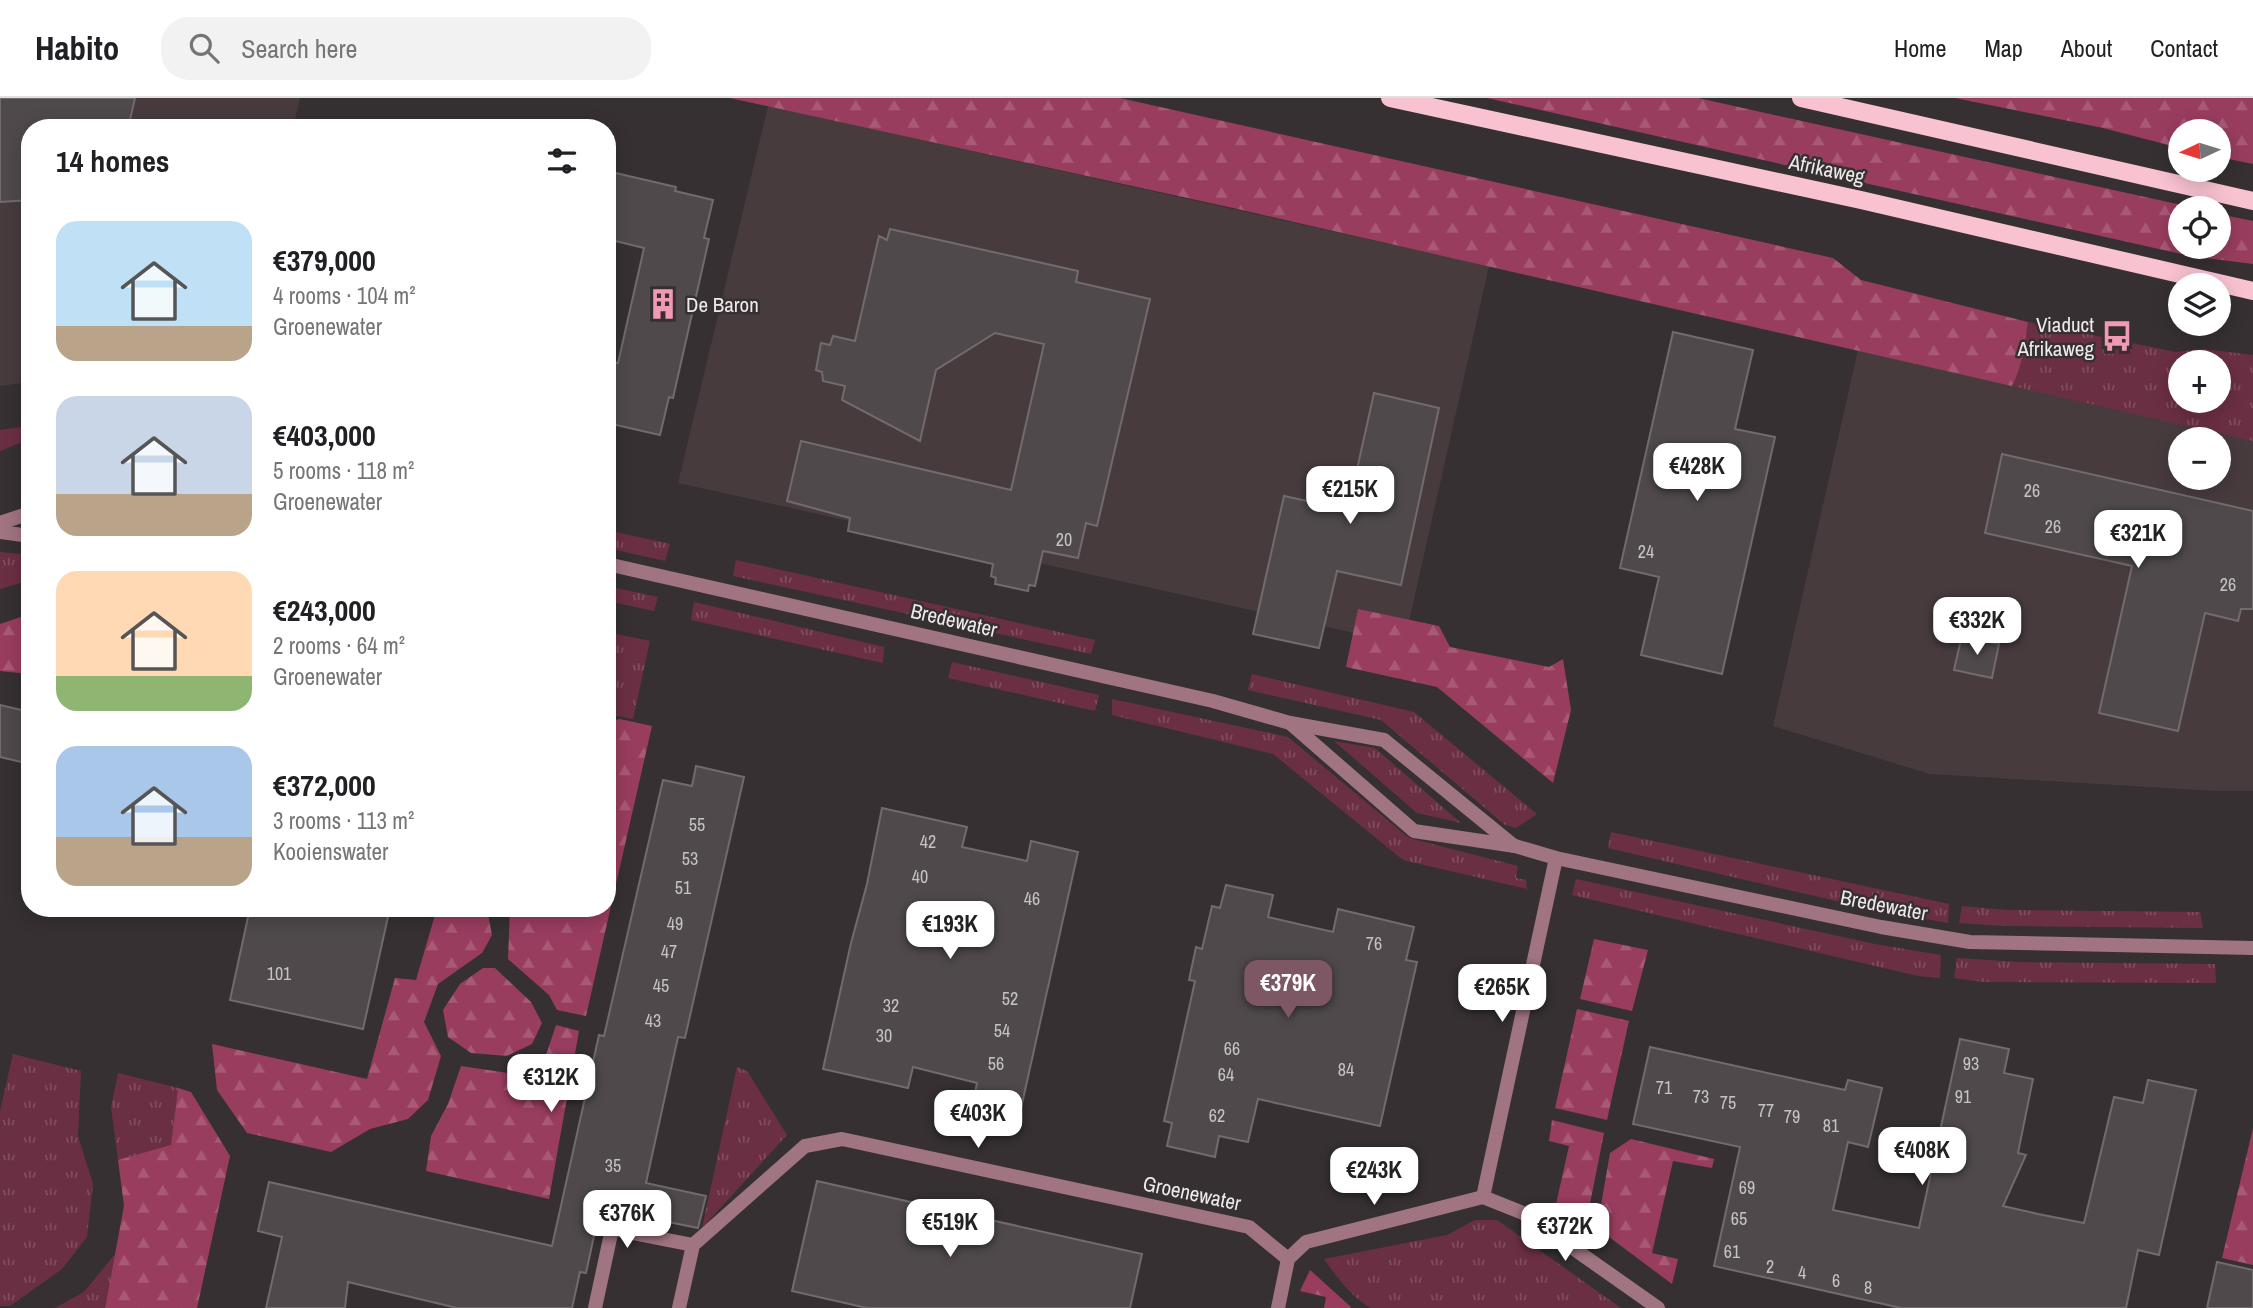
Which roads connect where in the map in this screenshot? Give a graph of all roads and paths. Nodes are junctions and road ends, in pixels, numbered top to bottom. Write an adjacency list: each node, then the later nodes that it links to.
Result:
1 (1390, 98): 4 (main road, Afrikaweg)
2 (1801, 98): 3 (main road)
3 (2253, 201)
4 (2253, 291)
5 (21, 516): 6 (street)
6 (0, 523)
7 (0, 532): 8 (street)
8 (21, 535)
9 (616, 566): 10 (street, Bredewater)
10 (1290, 723): 11 (street, Bredewater); 11 (street, Bredewater)
11 (1515, 846): 12 (street, Bredewater)
12 (1556, 858): 13 (street, Bredewater); 14 (street)
13 (2253, 948)
14 (1483, 1197): 16 (street); 20 (street)
15 (693, 1245): 16 (street, Groenewater); 17 (street); 18 (street)
16 (1288, 1259): 19 (street)
17 (595, 1308)
18 (679, 1308)
19 (1278, 1308)
20 (1658, 1308)

